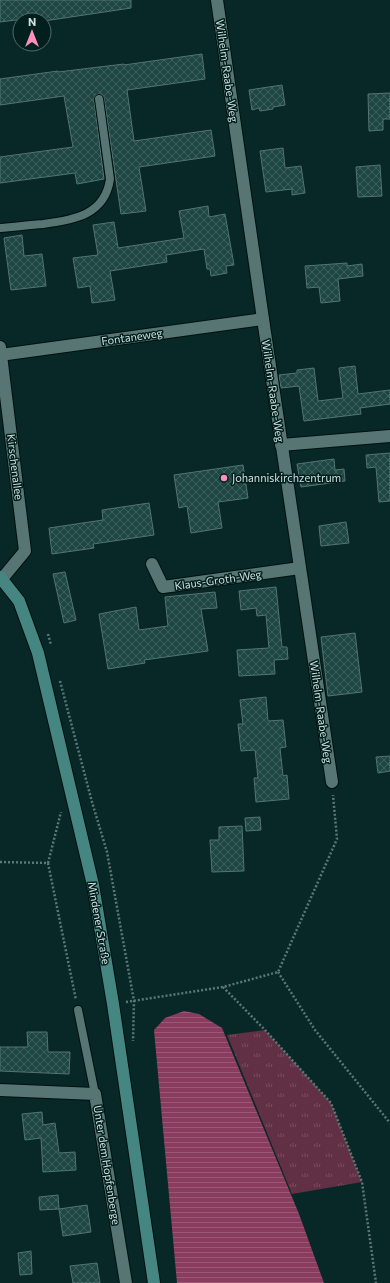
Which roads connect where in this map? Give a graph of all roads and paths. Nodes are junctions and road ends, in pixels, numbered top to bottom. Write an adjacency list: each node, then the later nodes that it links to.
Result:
1 (217, 0): 4 (street, Wilhelm-Raabe-Weg)
2 (99, 99): 3 (lane)
3 (0, 228)
4 (263, 319): 5 (street, Fontaneweg); 7 (street, Wilhelm-Raabe-Weg)
5 (0, 353): 10 (street, Kirschenallee)
6 (390, 436): 7 (street)
7 (281, 445): 9 (street, Wilhelm-Raabe-Weg)
8 (152, 564): 9 (street, Klaus-Groth-Weg)
9 (300, 568): 11 (street, Wilhelm-Raabe-Weg)
10 (1, 578): 23 (main road, Mindener Straße)
11 (332, 782): 15 (path)
12 (62, 809): 14 (path)
13 (0, 862): 14 (path)
14 (48, 863): 18 (path)
15 (278, 972): 16 (path); 21 (path)
16 (223, 987): 17 (path); 24 (path)
17 (134, 1001)
18 (78, 1010): 20 (lane)
19 (0, 1090): 20 (street, Unter dem Hopfenberge)
20 (95, 1094): 22 (street, Unter dem Hopfenberge)
21 (390, 1123)
22 (126, 1283)
23 (154, 1283)
24 (376, 1283)

